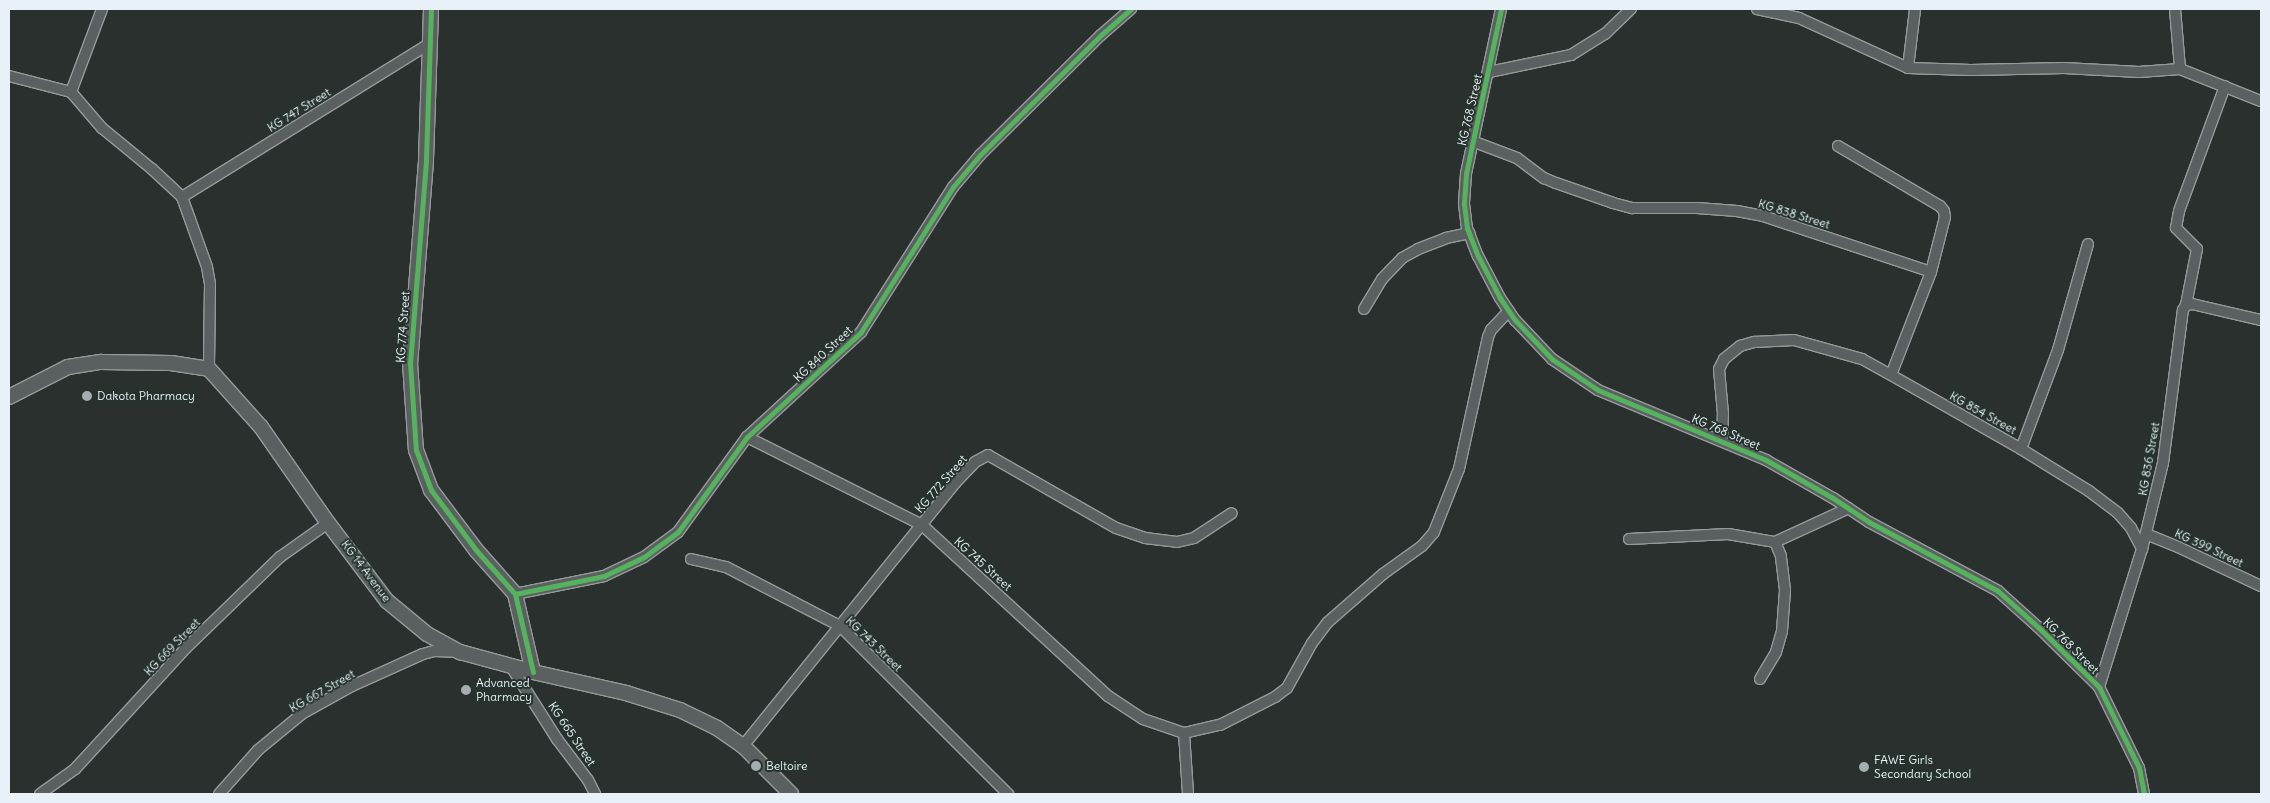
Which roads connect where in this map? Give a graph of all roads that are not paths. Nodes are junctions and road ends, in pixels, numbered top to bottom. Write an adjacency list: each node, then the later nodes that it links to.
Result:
1 (102, 9): 15 (street)
2 (431, 9): 9 (main road, KG 774 Street)
3 (1131, 9): 30 (street, KG 840 Street)
4 (1501, 9): 12 (street, KG 768 Street)
5 (1631, 9): 12 (street)
6 (1757, 9): 10 (street)
7 (1914, 9): 10 (street)
8 (2175, 9): 11 (street)
9 (430, 43): 19 (street, KG 747 Street); 43 (main road, KG 774 Street)
10 (1908, 68): 11 (street)
11 (2180, 69): 14 (street)
12 (1489, 72): 17 (street, KG 768 Street)
13 (9, 76): 15 (street)
14 (2225, 86): 16 (street); 23 (street, KG 836 Street)
15 (71, 92): 19 (street)
16 (2261, 101)
17 (1472, 141): 20 (street, KG 768 Street); 22 (street, KG 838 Street)
18 (1838, 146): 22 (street)
19 (182, 197): 27 (street)
20 (1469, 233): 24 (street); 25 (street, KG 768 Street)
21 (2088, 244): 32 (street)
22 (1931, 272): 28 (street)
23 (2186, 306): 26 (street); 37 (street, KG 836 Street)
24 (1364, 309)
25 (1509, 312): 31 (street, KG 768 Street); 50 (street)
26 (2261, 320)
27 (210, 369): 29 (main road); 35 (main road, KG 14 Avenue)
28 (1891, 375): 31 (street, KG 854 Street); 32 (street, KG 854 Street)
29 (9, 397)
30 (747, 437): 36 (street, KG 745 Street); 43 (street, KG 840 Street)
31 (1722, 440): 33 (street, KG 768 Street)
32 (2021, 449): 40 (street, KG 854 Street)
33 (1849, 508): 39 (street); 49 (street, KG 768 Street)
34 (1232, 513): 36 (street, KG 772 Street)
35 (328, 523): 45 (main road, KG 14 Avenue); 52 (street, KG 669 Street)
36 (922, 525): 44 (street, KG 772 Street); 50 (street, KG 745 Street)
37 (2146, 534): 40 (street, KG 836 Street); 42 (street, KG 399 Street)
38 (1629, 539): 39 (street)
39 (1775, 542): 48 (street)
40 (2142, 548): 49 (street, KG 836 Street)
41 (691, 559): 44 (street, KG 743 Street)
42 (2261, 586)
43 (515, 594): 47 (main road, KG 774 Street)
44 (840, 626): 51 (street, KG 772 Street); 56 (street, KG 743 Street)
45 (460, 652): 46 (main road, KG 14 Avenue); 53 (street, KG 667 Street)
46 (510, 665): 47 (main road, KG 14 Avenue); 54 (street, KG 665 Street)
47 (533, 672): 51 (main road, KG 14 Avenue)
48 (1760, 679)
49 (2099, 687): 58 (street, KG 768 Street)
50 (1184, 733): 57 (street)
51 (744, 746): 55 (main road, KG 14 Avenue)
52 (40, 794)
53 (219, 794)
54 (595, 794)
55 (791, 794)
56 (1008, 794)
57 (1188, 794)
58 (2144, 794)

